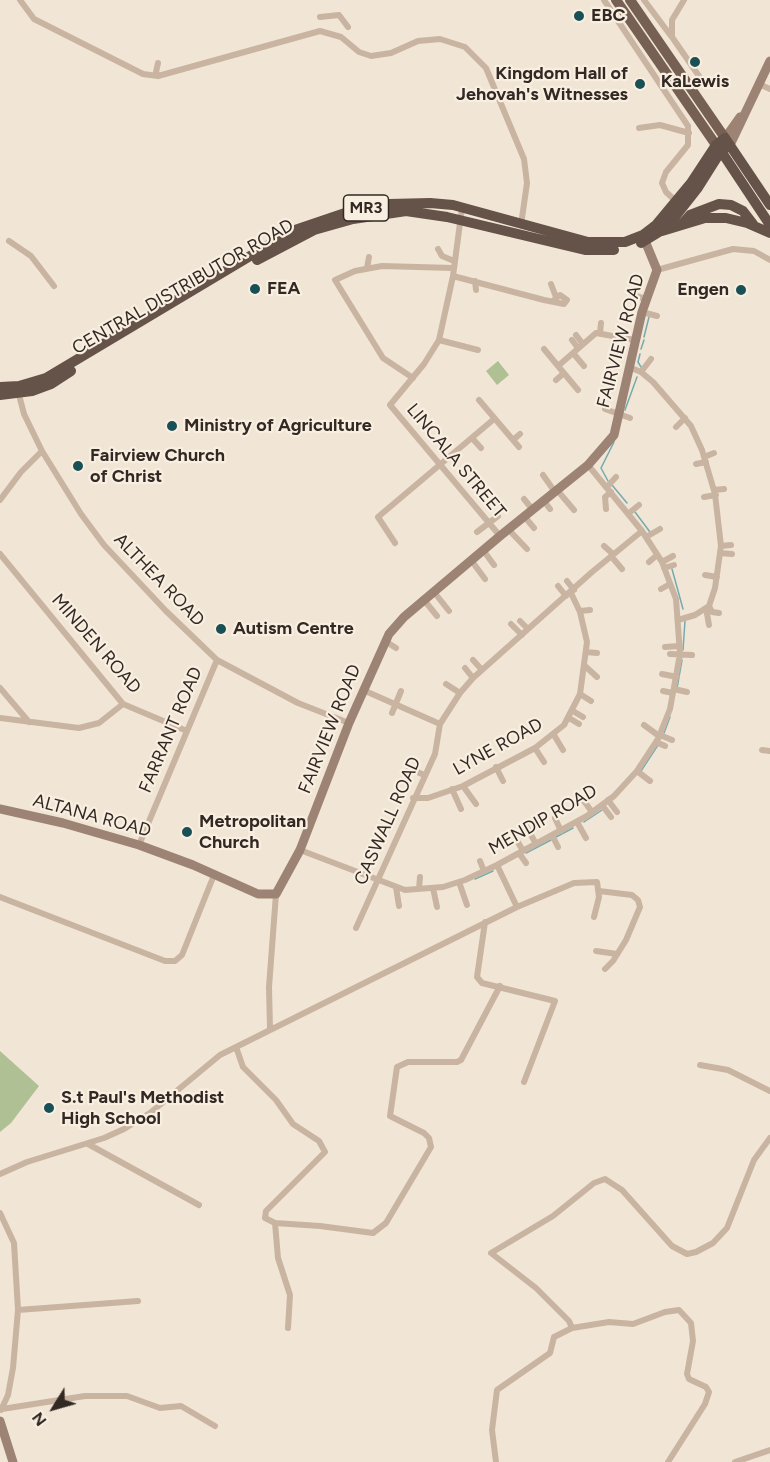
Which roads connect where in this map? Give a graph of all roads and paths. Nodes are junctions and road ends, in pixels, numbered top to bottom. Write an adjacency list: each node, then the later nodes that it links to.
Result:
1 (20, 0): 12 (street)
2 (604, 0): 17 (street)
3 (616, 0): 18 (main road)
4 (630, 0): 18 (main road)
5 (644, 0): 9 (street)
6 (684, 0): 9 (street)
7 (320, 17): 8 (street)
8 (348, 27)
9 (672, 37): 13 (street)
10 (770, 61): 14 (main road)
11 (158, 63): 12 (street)
12 (158, 76): 24 (street)
13 (701, 79)
14 (759, 84): 15 (street); 18 (main road)
15 (770, 89)
16 (639, 128): 17 (street)
17 (689, 132): 19 (street)
18 (723, 145): 19 (highway, CENTRAL DISTRIBUTOR ROAD / MR3); 20 (highway); 23 (highway)
19 (680, 205): 25 (highway, CENTRAL DISTRIBUTOR ROAD / MR3); 27 (highway, CENTRAL DISTRIBUTOR ROAD / MR3)
20 (770, 205)
21 (462, 208): 22 (street, LINCALA STREET); 24 (highway, CENTRAL DISTRIBUTOR ROAD / MR3); 65 (highway, CENTRAL DISTRIBUTOR ROAD / MR3)
22 (460, 220): 24 (highway, CENTRAL DISTRIBUTOR ROAD / MR3); 33 (street, LINCALA STREET); 65 (highway, CENTRAL DISTRIBUTOR ROAD / MR3)
23 (770, 225)
24 (520, 230): 27 (highway, CENTRAL DISTRIBUTOR ROAD / MR3)
25 (659, 232): 26 (highway); 27 (highway, CENTRAL DISTRIBUTOR ROAD / MR3)
26 (770, 233)
27 (644, 238): 35 (main road, FAIRVIEW ROAD)
28 (9, 241): 39 (street)
29 (438, 249): 33 (street)
30 (369, 257): 34 (street)
31 (770, 260): 35 (street)
32 (363, 261): 34 (street)
33 (454, 265): 34 (street); 36 (street, LINCALA STREET)
34 (365, 269): 61 (street)
35 (657, 270): 42 (main road, FAIRVIEW ROAD)
36 (453, 276): 37 (street); 49 (street, LINCALA STREET)
37 (475, 281): 38 (street); 40 (street)
38 (551, 284)
39 (54, 286)
40 (476, 290)
41 (632, 295): 42 (street)
42 (646, 298): 43 (main road, FAIRVIEW ROAD)
43 (642, 312): 44 (street); 50 (main road, FAIRVIEW ROAD)
44 (657, 316)
45 (601, 323): 46 (street)
46 (600, 333): 47 (street); 52 (street)
47 (609, 335): 50 (street); 51 (street)
48 (574, 337): 52 (street)
49 (439, 340): 54 (street); 61 (street, LINCALA STREET)
50 (636, 340): 58 (main road, FAIRVIEW ROAD)
51 (608, 343)
52 (578, 348): 56 (street); 57 (street)
53 (543, 349): 56 (street)
54 (478, 350)
55 (651, 359): 59 (street)
56 (558, 366): 60 (street)
57 (584, 366)
58 (629, 367): 59 (street); 70 (main road, FAIRVIEW ROAD)
59 (641, 372): 73 (street)
60 (564, 373): 62 (street); 64 (street)
61 (413, 378): 89 (street, LINCALA STREET)
62 (556, 380)
63 (0, 387): 65 (highway, CENTRAL DISTRIBUTOR ROAD / MR3)
64 (575, 389)
65 (18, 390): 66 (highway, CENTRAL DISTRIBUTOR ROAD / MR3); 82 (street, ALTHEA ROAD)
66 (0, 395)
67 (479, 400): 71 (street)
68 (496, 408): 71 (street)
69 (605, 409): 70 (street)
70 (619, 412): 72 (street); 88 (main road, FAIRVIEW ROAD)
71 (493, 416): 75 (street); 79 (street)
72 (630, 418)
73 (685, 418): 74 (street); 86 (street)
74 (676, 427)
75 (479, 433): 77 (street); 78 (street)
76 (520, 434): 79 (street)
77 (472, 438): 81 (street); 83 (street)
78 (484, 439)
79 (513, 440): 80 (street)
80 (519, 447)
81 (481, 448)
82 (42, 451): 98 (street); 165 (street, ALTHEA ROAD)
83 (456, 452): 85 (street); 89 (street)
84 (714, 453): 86 (street)
85 (462, 458)
86 (705, 460): 87 (street); 95 (street)
87 (696, 464)
88 (588, 465): 92 (street, MENDIP ROAD); 94 (main road, FAIRVIEW ROAD)
89 (441, 466): 108 (street, LINCALA STREET); 115 (street)
90 (543, 475): 94 (street)
91 (616, 477): 92 (street)
92 (609, 489): 102 (street); 105 (street, MENDIP ROAD)
93 (724, 489): 95 (street)
94 (556, 491): 99 (main road, FAIRVIEW ROAD); 104 (street)
95 (715, 492): 96 (street); 119 (street)
96 (704, 497)
97 (524, 499): 103 (street)
98 (0, 500)
99 (544, 501): 101 (street); 103 (main road, FAIRVIEW ROAD)
100 (639, 505): 105 (street)
101 (550, 509)
102 (606, 509)
103 (532, 510): 107 (main road, FAIRVIEW ROAD)
104 (574, 510)
105 (629, 513): 113 (street, MENDIP ROAD)
106 (498, 516): 108 (street)
107 (524, 516): 109 (street); 110 (main road, FAIRVIEW ROAD)
108 (488, 523): 112 (street); 114 (street, LINCALA STREET)
109 (534, 528)
110 (508, 529): 114 (main road, FAIRVIEW ROAD); 118 (street)
111 (660, 529): 113 (street)
112 (477, 532)
113 (644, 534): 123 (street); 124 (street, MENDIP ROAD)
114 (500, 536): 120 (main road, FAIRVIEW ROAD)
115 (395, 543)
116 (731, 545): 119 (street)
117 (604, 546): 123 (street)
118 (527, 549)
119 (720, 549): 122 (street); 133 (street)
120 (483, 550): 126 (main road, FAIRVIEW ROAD); 128 (street)
121 (0, 554): 184 (street, MINDEN ROAD)
122 (732, 554)
123 (612, 555): 131 (street); 140 (street)
124 (657, 555): 127 (street); 129 (street, MENDIP ROAD)
125 (673, 556): 129 (street)
126 (471, 560): 134 (street); 139 (main road, FAIRVIEW ROAD)
127 (649, 562)
128 (494, 565)
129 (663, 565): 130 (street); 136 (street, MENDIP ROAD)
130 (674, 565)
131 (621, 569)
132 (705, 575): 133 (street)
133 (717, 577): 142 (street)
134 (485, 579)
135 (567, 581): 140 (street)
136 (670, 584): 138 (street); 148 (street, MENDIP ROAD)
137 (558, 586): 140 (street)
138 (661, 589)
139 (434, 592): 141 (main road, FAIRVIEW ROAD); 144 (street)
140 (570, 593): 145 (street, LYNE ROAD); 152 (street)
141 (424, 600): 147 (street); 156 (main road, FAIRVIEW ROAD)
142 (707, 607): 146 (street); 148 (street); 151 (street)
143 (590, 610): 145 (street)
144 (449, 611)
145 (580, 611): 155 (street, LYNE ROAD)
146 (719, 613)
147 (437, 616)
148 (678, 620): 157 (street, MENDIP ROAD)
149 (520, 621): 152 (street)
150 (511, 624): 153 (street)
151 (709, 625)
152 (528, 629): 153 (street)
153 (522, 635): 169 (street)
154 (596, 637): 155 (street)
155 (586, 640): 160 (street, LYNE ROAD)
156 (385, 641): 159 (street); 176 (main road, FAIRVIEW ROAD)
157 (679, 646): 158 (street); 163 (street, MENDIP ROAD)
158 (665, 647)
159 (396, 648)
160 (586, 652): 161 (street); 167 (street, LYNE ROAD)
161 (597, 653)
162 (670, 654): 163 (street)
163 (680, 654): 164 (street); 172 (street, MENDIP ROAD)
164 (692, 655)
165 (217, 660): 193 (street, ALTHEA ROAD); 198 (street, FARRANT ROAD)
166 (473, 660): 169 (street)
167 (585, 666): 171 (street); 182 (street, LYNE ROAD)
168 (465, 668): 173 (street)
169 (482, 670): 173 (street)
170 (662, 674): 172 (street)
171 (597, 677)
172 (677, 677): 179 (street, MENDIP ROAD)
173 (473, 678): 181 (street)
174 (446, 684): 181 (street)
175 (0, 688): 192 (street)
176 (363, 690): 185 (street); 193 (main road, FAIRVIEW ROAD)
177 (401, 691): 185 (street)
178 (663, 691): 179 (street)
179 (674, 691): 180 (street); 200 (street, MENDIP ROAD)
180 (687, 692)
181 (460, 693): 195 (street)
182 (580, 694): 183 (street); 186 (street, LYNE ROAD)
183 (591, 701)
184 (123, 704): 192 (street); 198 (street, MINDEN ROAD)
185 (394, 705): 187 (street); 188 (street)
186 (573, 711): 189 (street); 191 (street, LYNE ROAD)
187 (392, 713)
188 (417, 714): 194 (street); 195 (street)
189 (583, 717)
190 (0, 718): 192 (street)
191 (569, 718): 196 (street); 199 (street, LYNE ROAD)
192 (29, 722)
193 (349, 723): 235 (main road, FAIRVIEW ROAD)
194 (416, 723)
195 (440, 724): 211 (street, CASWALL ROAD)
196 (579, 724)
197 (644, 725): 200 (street)
198 (187, 731): 233 (street, FARRANT ROAD)
199 (554, 735): 203 (street, LYNE ROAD); 204 (street)
200 (658, 738): 201 (street); 202 (street); 210 (street, MENDIP ROAD)
201 (672, 740)
202 (664, 746)
203 (535, 748): 207 (street); 208 (street, LYNE ROAD)
204 (563, 750)
205 (762, 750): 206 (street)
206 (770, 751)
207 (544, 762)
208 (496, 767): 212 (street); 214 (street, LYNE ROAD)
209 (409, 768): 211 (street)
210 (637, 771): 213 (street); 218 (street, MENDIP ROAD)
211 (424, 775): 216 (street, CASWALL ROAD)
212 (503, 781)
213 (650, 781)
214 (463, 786): 215 (street, LYNE ROAD); 219 (street)
215 (452, 789): 216 (street, LYNE ROAD); 221 (street)
216 (413, 798): 242 (street, CASWALL ROAD)
217 (584, 801): 222 (street)
218 (605, 802): 222 (street, MENDIP ROAD); 223 (street); 224 (street)
219 (476, 804)
220 (0, 809): 233 (main road, ALTANA ROAD)
221 (461, 809)
222 (592, 812): 226 (street, MENDIP ROAD)
223 (617, 812)
224 (611, 817)
225 (555, 818): 228 (street)
226 (577, 822): 228 (street, MENDIP ROAD); 231 (street)
227 (525, 824): 232 (street)
228 (561, 831): 229 (street, MENDIP ROAD)
229 (552, 835): 232 (street, MENDIP ROAD); 234 (street)
230 (515, 837): 236 (street)
231 (586, 838)
232 (536, 844): 236 (street, MENDIP ROAD)
233 (139, 845): 241 (main road, ALTANA ROAD)
234 (558, 847)
235 (300, 850): 242 (street, MENDIP ROAD); 249 (main road, FAIRVIEW ROAD)
236 (521, 852): 238 (street); 239 (street, MENDIP ROAD)
237 (480, 861): 240 (street)
238 (526, 862)
239 (497, 865): 240 (street, MENDIP ROAD); 253 (street)
240 (484, 871): 244 (street, MENDIP ROAD)
241 (214, 875): 249 (main road, ALTANA ROAD); 250 (street)
242 (379, 878): 245 (street, MENDIP ROAD); 257 (street, CASWALL ROAD)
243 (420, 878): 247 (street)
244 (459, 882): 246 (street, MENDIP ROAD); 251 (street)
245 (396, 887): 247 (street, MENDIP ROAD); 252 (street)
246 (433, 888): 247 (street, MENDIP ROAD); 254 (street)
247 (419, 889)
248 (599, 891): 253 (street); 255 (street); 259 (street)
249 (276, 894): 262 (street, FAIRVIEW ROAD)
250 (0, 897)
251 (467, 905)
252 (399, 906)
253 (517, 906): 256 (street)
254 (437, 907)
255 (594, 917)
256 (485, 922): 261 (street); 262 (street)
257 (356, 928)
258 (596, 951): 259 (street)
259 (617, 954): 260 (street)
260 (605, 969)
261 (500, 986): 265 (street); 272 (street)
262 (270, 1029): 263 (street)
263 (236, 1047): 268 (street); 272 (street)
264 (700, 1065): 266 (street)
265 (524, 1082)
266 (770, 1091)
267 (770, 1138): 276 (street)
268 (87, 1143): 269 (street); 270 (street)
269 (0, 1174)
270 (199, 1205)
271 (0, 1213): 274 (street)
272 (275, 1223): 275 (street)
273 (138, 1301): 274 (street)
274 (18, 1310): 277 (street)
275 (288, 1328)
276 (572, 1328): 282 (street); 283 (street)
277 (1, 1410): 279 (street)
278 (0, 1421): 281 (main road)
279 (214, 1426)
280 (770, 1450): 284 (street)
281 (13, 1462)
282 (496, 1462)
283 (668, 1462)
284 (735, 1462)

